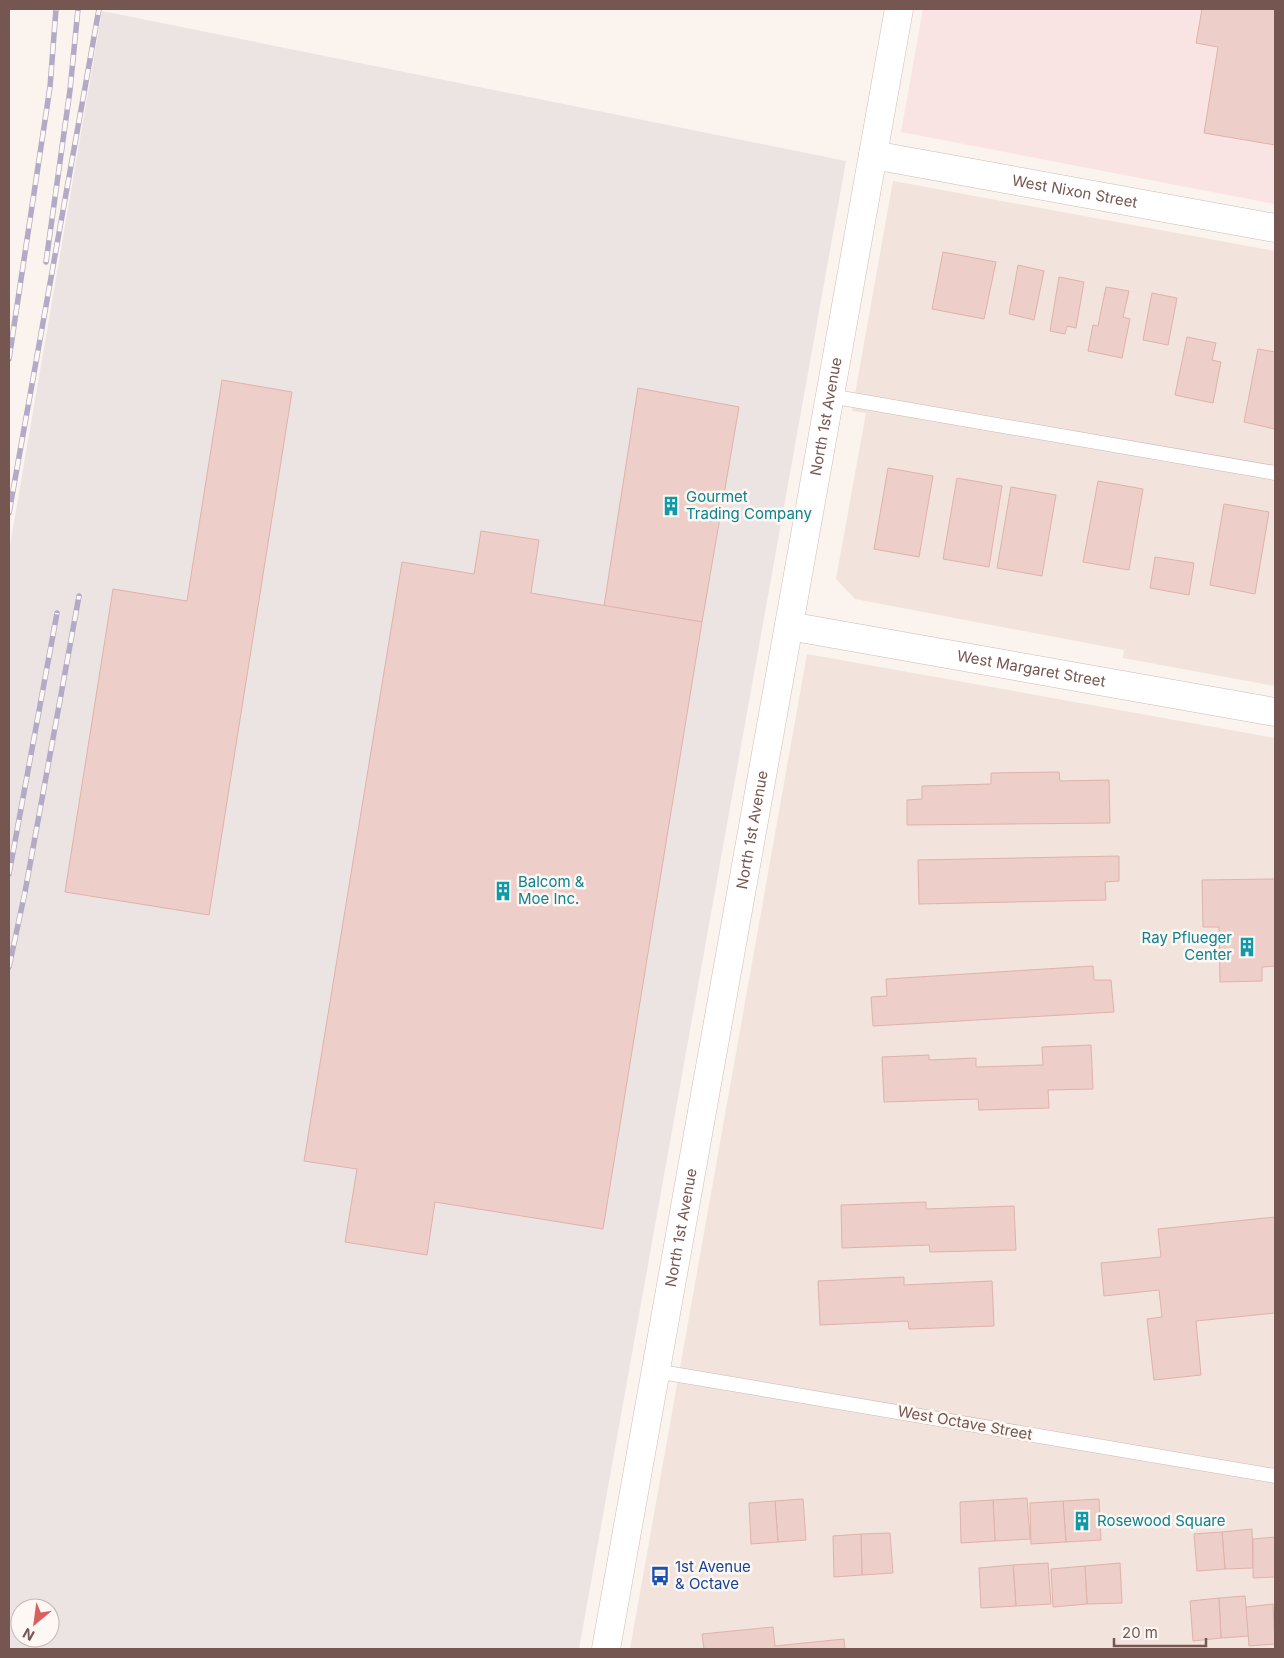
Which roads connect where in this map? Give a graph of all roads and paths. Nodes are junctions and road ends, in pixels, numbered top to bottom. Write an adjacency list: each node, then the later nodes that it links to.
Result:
1 (899, 9): 2 (street, North 1st Avenue)
2 (873, 154): 3 (street, West Nixon Street); 4 (street, North 1st Avenue)
3 (1275, 228)
4 (830, 396): 5 (lane); 6 (street, North 1st Avenue)
5 (1275, 473)
6 (789, 626): 7 (street, West Margaret Street); 8 (street, North 1st Avenue)
7 (1275, 712)
8 (655, 1371): 9 (lane, West Octave Street); 10 (street, North 1st Avenue)
9 (1275, 1476)
10 (606, 1649)

